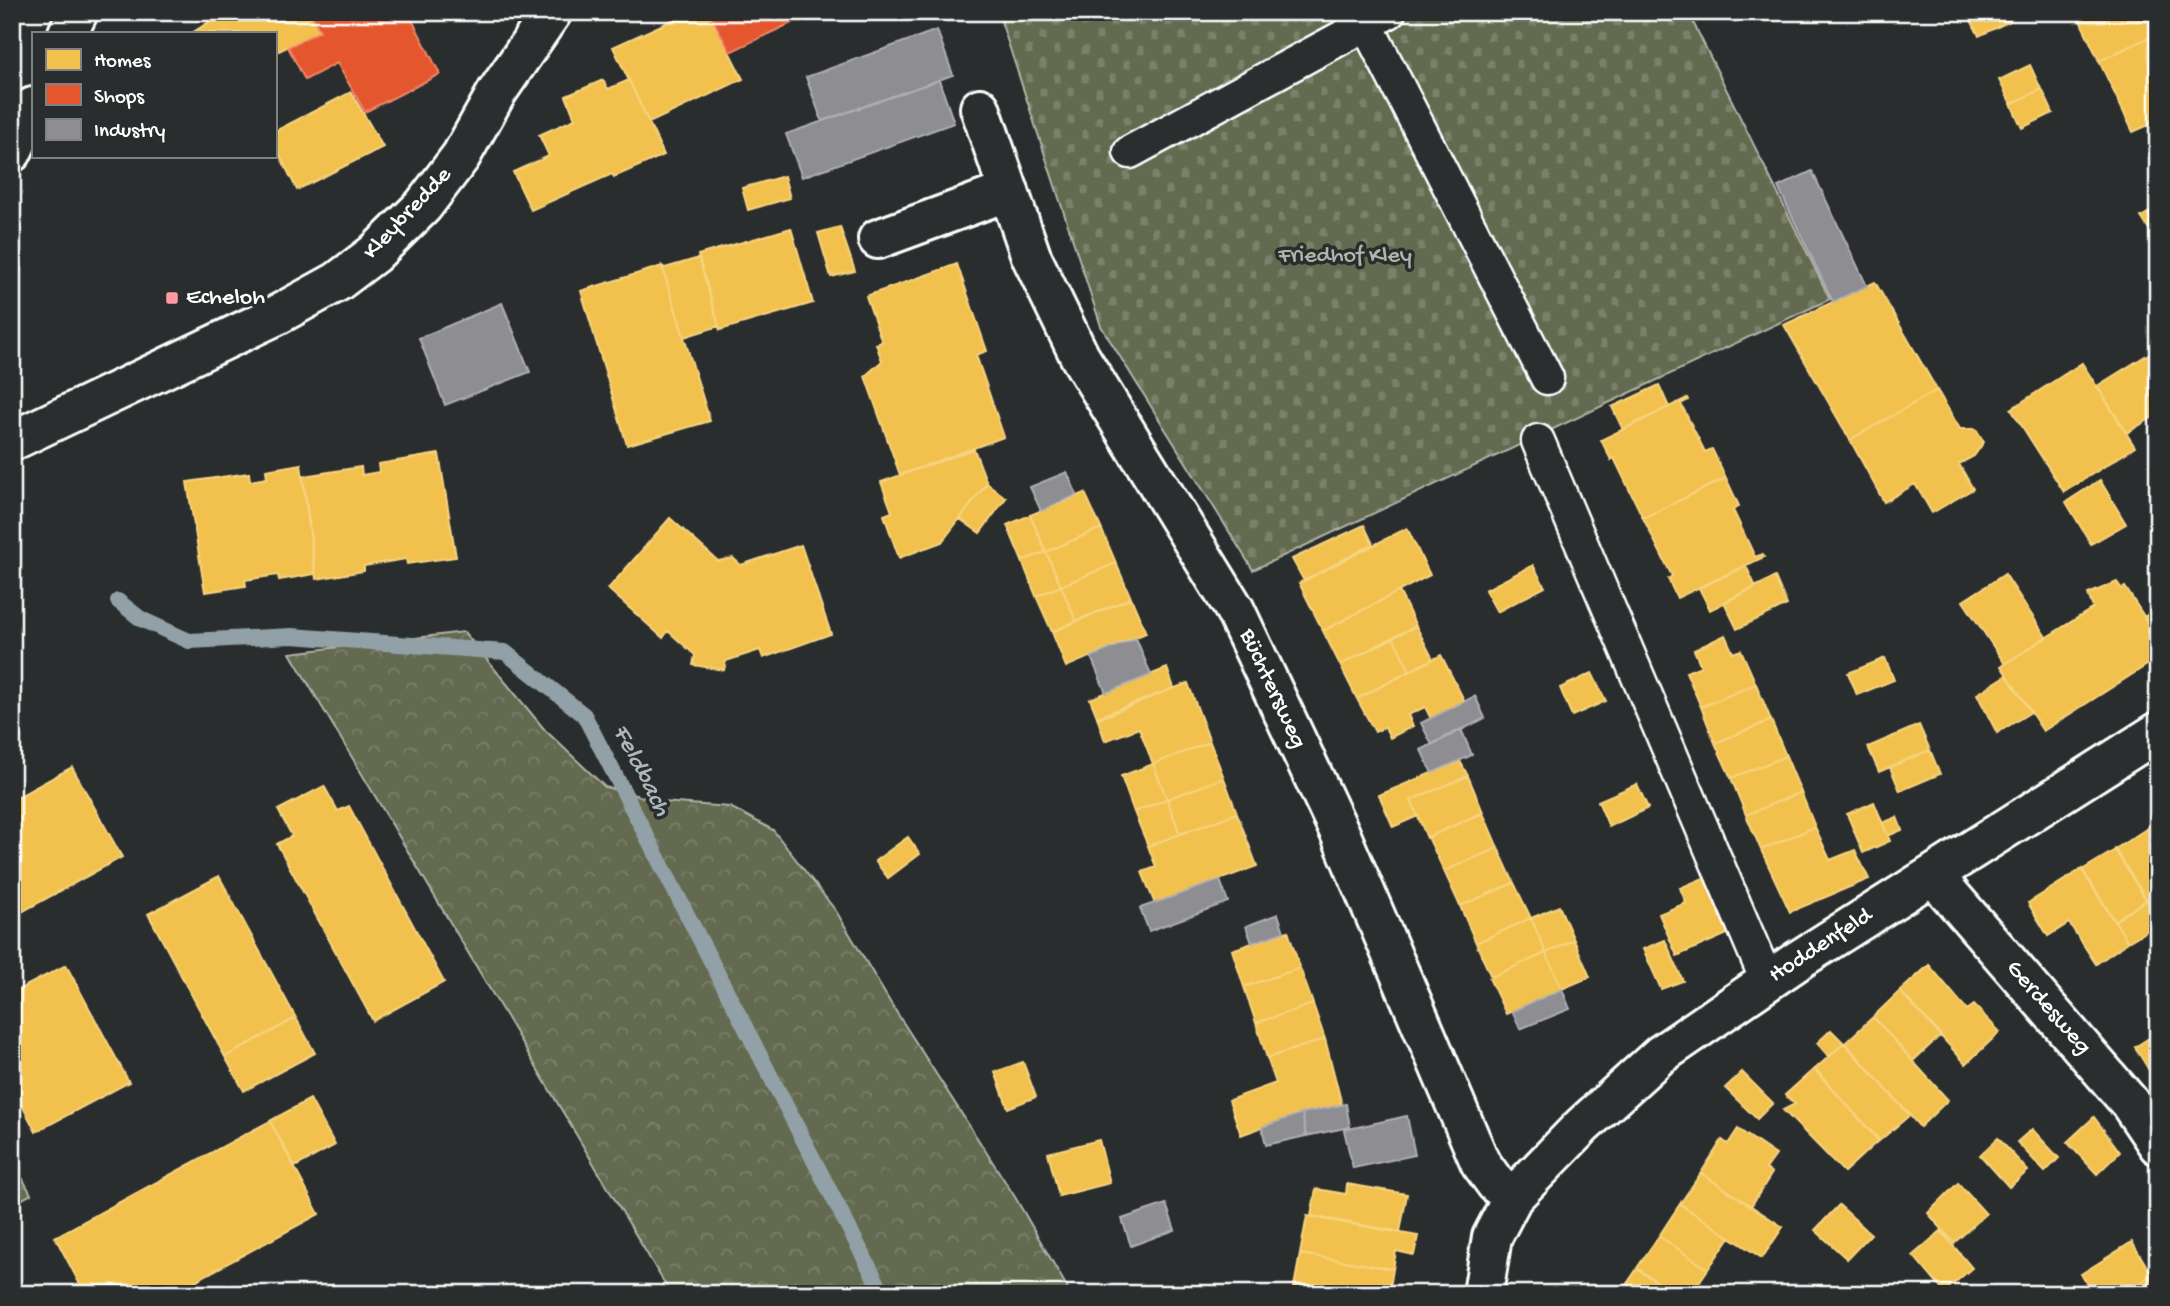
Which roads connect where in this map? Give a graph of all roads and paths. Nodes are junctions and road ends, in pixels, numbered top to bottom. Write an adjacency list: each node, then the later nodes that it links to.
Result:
1 (78, 12): 4 (street)
2 (552, 12): 12 (street, Kleybredde)
3 (1372, 16): 8 (lane); 11 (lane)
4 (68, 32)
5 (980, 108): 9 (street, Büchtersweg)
6 (32, 109): 7 (street)
7 (12, 152)
8 (1130, 152)
9 (1009, 191): 10 (street); 18 (street, Büchtersweg)
10 (878, 239)
11 (1547, 378)
12 (12, 441)
13 (1538, 441): 16 (lane)
14 (2158, 732): 15 (street, Hoddenfeld)
15 (1933, 875): 16 (street, Hoddenfeld); 17 (street, Gerdesweg)
16 (1767, 981): 18 (street, Hoddenfeld)
17 (2158, 1145)
18 (1513, 1197): 19 (street, Hoddenfeld)
19 (1483, 1294)

